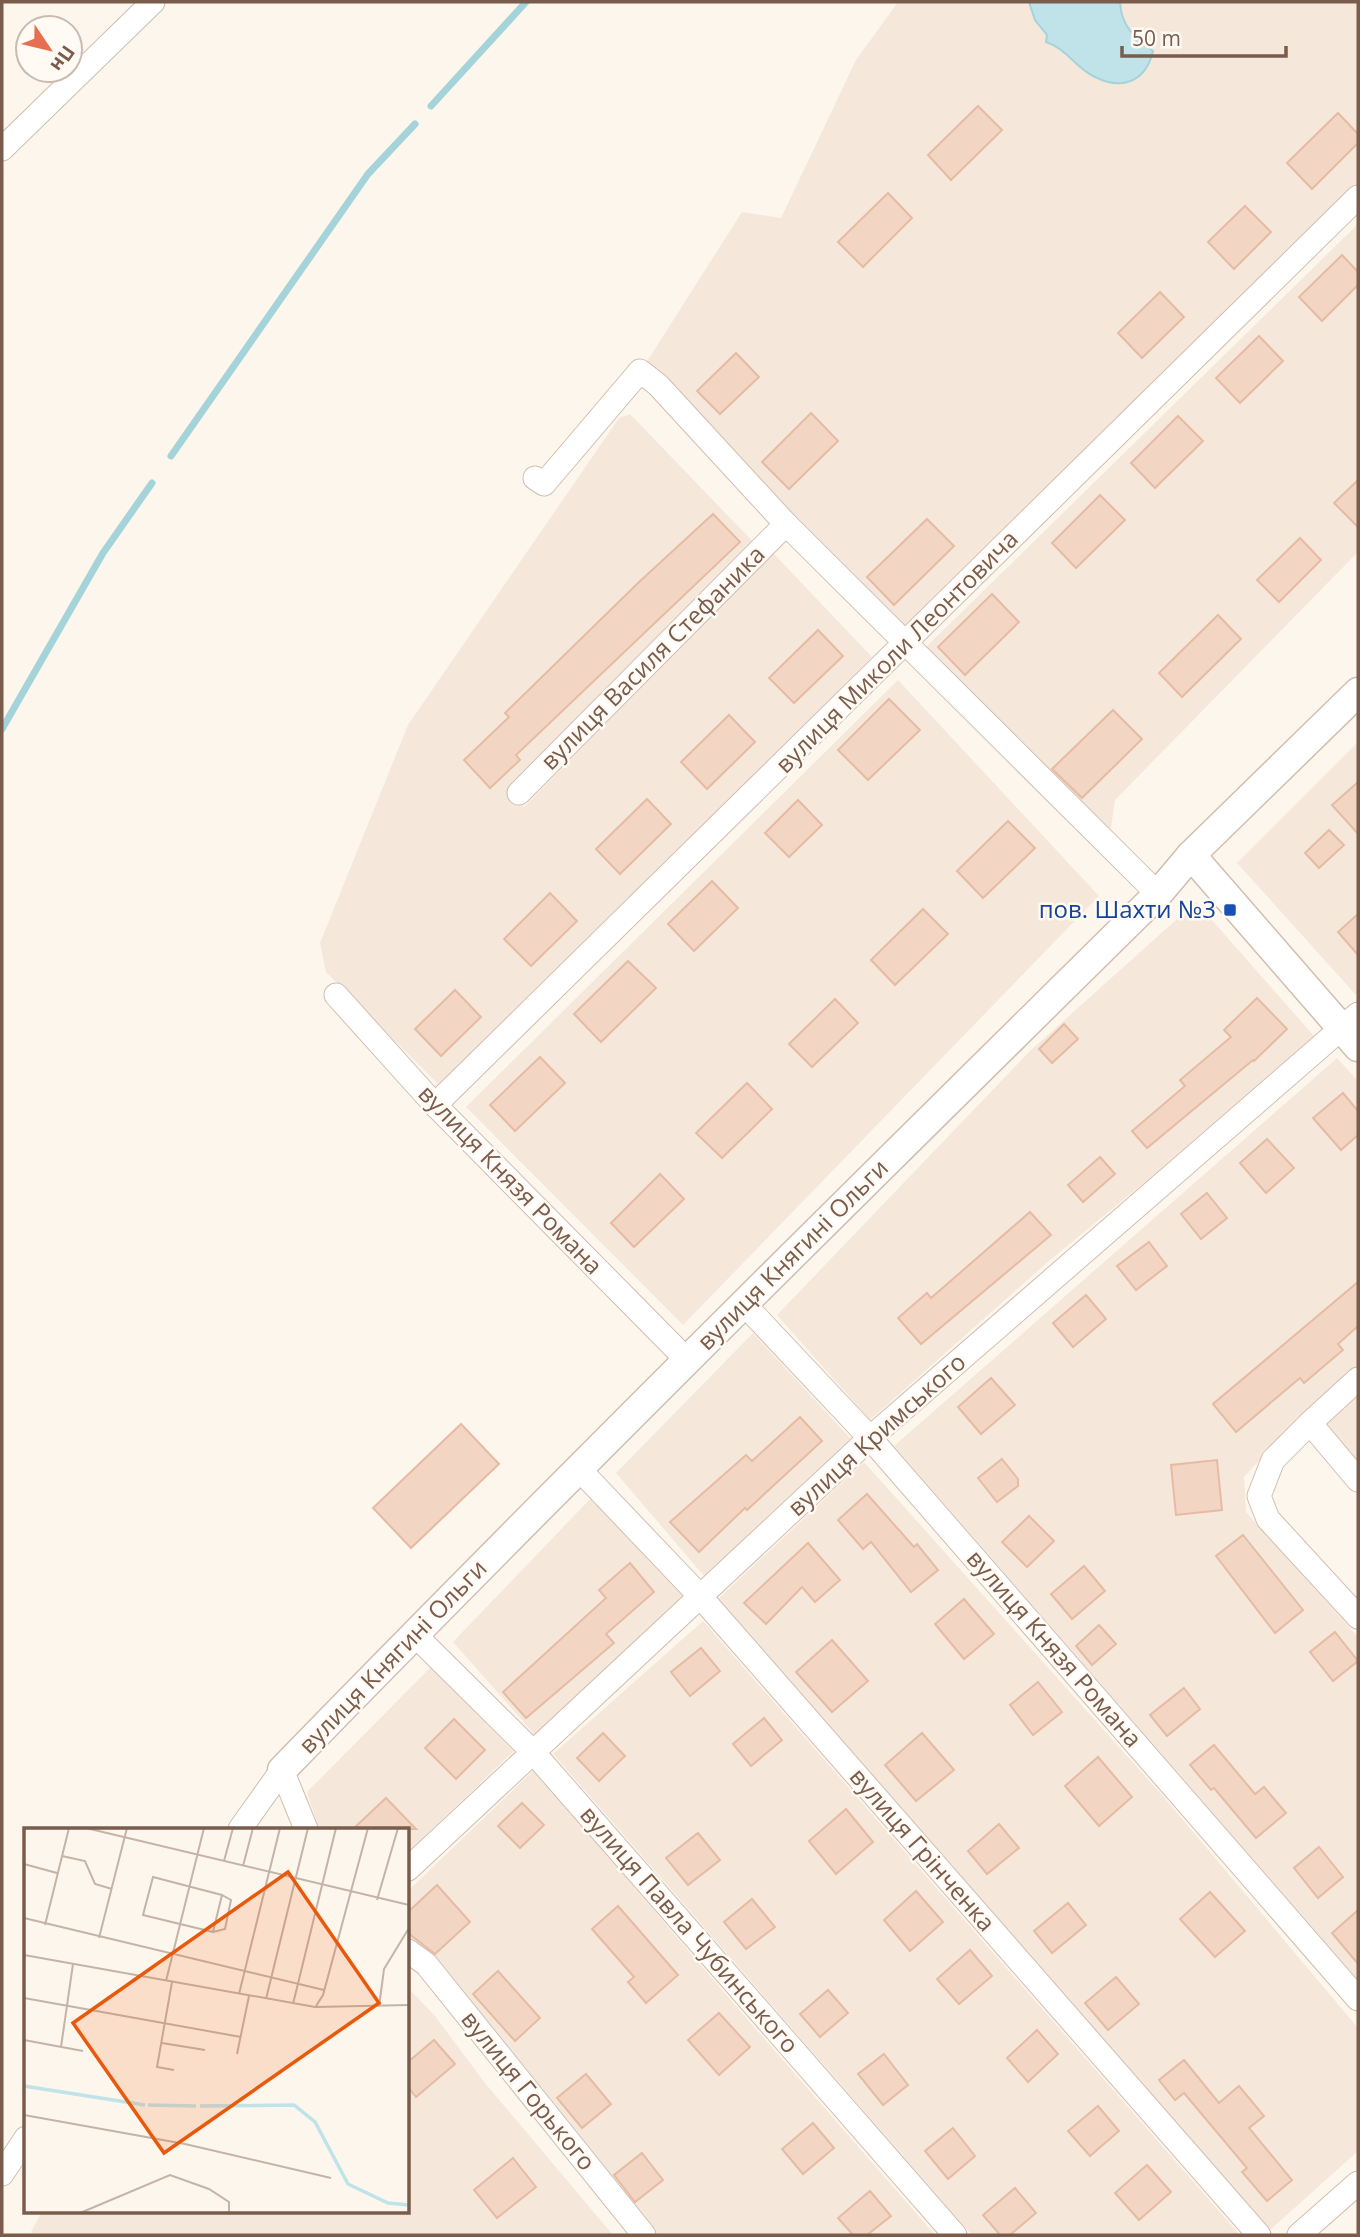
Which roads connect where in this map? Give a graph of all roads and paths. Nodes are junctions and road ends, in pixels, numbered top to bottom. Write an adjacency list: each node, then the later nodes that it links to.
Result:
1 (153, 2): 2 (street)
2 (2, 149)
3 (1358, 197): 6 (street, вулиця Миколи Леонтовича)
4 (535, 478): 5 (street)
5 (786, 524): 6 (street); 8 (street, вулиця Василя Стефаника)
6 (906, 643): 10 (street); 13 (street, вулиця Миколи Леонтовича)
7 (1358, 692): 9 (street, вулиця Княгині Ольги)
8 (519, 793)
9 (1191, 855): 10 (street, вулиця Княгині Ольги); 12 (street)
10 (1158, 894): 14 (street, вулиця Княгині Ольги)
11 (336, 995): 13 (street, вулиця Князя Романа)
12 (1353, 1030): 18 (street, вулиця Кримського)
13 (435, 1105): 15 (street, вулиця Князя Романа)
14 (744, 1304): 15 (street, вулиця Княгині Ольги); 18 (street, вулиця Князя Романа)
15 (688, 1361): 19 (street, вулиця Княгині Ольги)
16 (1358, 1379): 17 (street)
17 (1310, 1423): 20 (street); 22 (street)
18 (870, 1438): 21 (street, вулиця Кримського); 30 (street, вулиця Князя Романа)
19 (579, 1469): 21 (street, вулиця Грінченка); 23 (street, вулиця Княгині Ольги)
20 (1358, 1480)
21 (699, 1595): 24 (street, вулиця Кримського); 36 (street, вулиця Грінченка)
22 (1358, 1617)
23 (414, 1634): 24 (street, вулиця Павла Чубинського); 25 (street, вулиця Княгині Ольги)
24 (533, 1752): 28 (street, вулиця Кримського); 35 (street, вулиця Павла Чубинського)
25 (282, 1770): 26 (street, вулиця Княгині Ольги); 27 (street)
26 (241, 1828)
27 (306, 1828)
28 (410, 1867)
29 (410, 1952): 34 (street, вулиця Горького)
30 (1358, 1999)
31 (24, 2141): 32 (street)
32 (2, 2174)
33 (1358, 2183): 37 (street)
34 (644, 2235)
35 (955, 2235)
36 (1259, 2235)
37 (1299, 2235)

